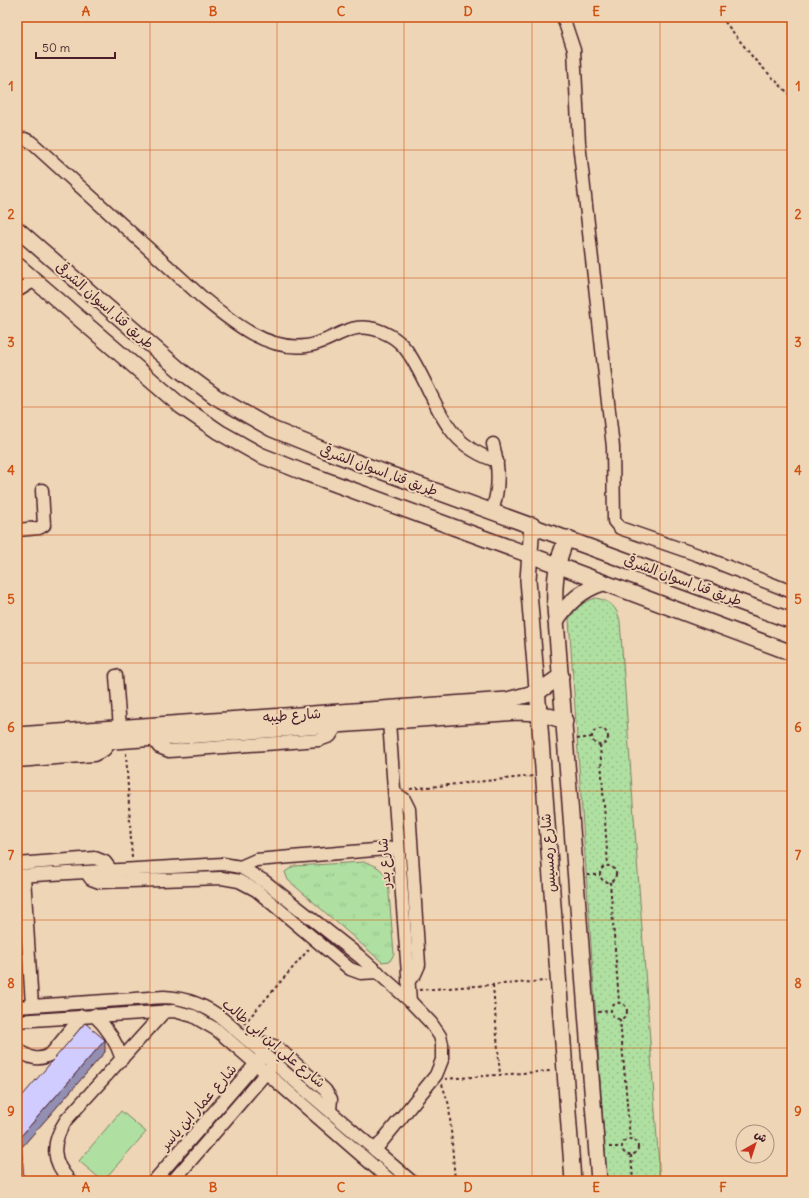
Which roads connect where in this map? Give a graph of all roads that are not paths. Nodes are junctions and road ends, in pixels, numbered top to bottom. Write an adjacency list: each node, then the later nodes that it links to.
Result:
1 (563, 17): 17 (street)
2 (17, 142): 8 (street)
3 (17, 229): 10 (main road, طريق قنا, اسوان الشرقى)
4 (17, 265): 5 (main road, طريق قنا, اسوان الشرقى)
5 (35, 280): 6 (street); 14 (main road, طريق قنا, اسوان الشرقى)
6 (17, 292)
7 (493, 444): 8 (street)
8 (497, 461): 10 (street)
9 (42, 490): 12 (street)
10 (492, 511): 11 (main road, طريق قنا, اسوان الشرقى)
11 (532, 525): 13 (main road, طريق قنا, اسوان الشرقى); 14 (main road, شارع رمسيس)
12 (17, 530)
13 (567, 538): 15 (main road, شارع رمسيس); 19 (main road, طريق قنا, اسوان الشرقى)
14 (529, 554): 15 (main road, طريق قنا, اسوان الشرقى); 23 (main road, شارع رمسيس)
15 (557, 565): 16 (main road, طريق قنا, اسوان الشرقى); 18 (main road, شارع رمسيس)
16 (603, 583): 18 (main road); 20 (main road, طريق قنا, اسوان الشرقى)
17 (792, 592)
18 (556, 621): 22 (main road, شارع رمسيس)
19 (792, 621)
20 (792, 653)
21 (116, 676): 28 (street)
22 (561, 676): 23 (main road, شارع طيبه); 25 (main road, شارع رمسيس)
23 (538, 692): 24 (main road, شارع رمسيس); 28 (main road, شارع طيبه)
24 (539, 713): 25 (main road, شارع طيبه); 26 (main road, شارع طيبه); 60 (main road, شارع رمسيس)
25 (565, 721): 61 (main road, شارع رمسيس)
26 (389, 722): 28 (main road, شارع طيبه); 31 (street, شارع بدر)
27 (17, 735): 28 (main road, شارع طيبه)
28 (119, 738): 29 (main road, شارع طيبه); 30 (street)
29 (17, 748)
30 (17, 761)
31 (395, 792): 32 (street, شارع بدر); 40 (street)
32 (398, 848): 34 (street); 40 (street, شارع بدر)
33 (17, 864): 35 (street)
34 (236, 866): 35 (street); 38 (street); 39 (street)
35 (111, 870): 36 (street)
36 (86, 872): 37 (street); 38 (street)
37 (20, 876): 41 (street)
38 (230, 879): 39 (street)
39 (378, 972): 40 (street)
40 (409, 991): 54 (street)
41 (32, 1006): 42 (street, شارع علي ابن أبي طالب); 46 (street, شارع علي ابن أبي طالب)
42 (17, 1007)
43 (165, 1011): 44 (street, شارع علي ابن أبي طالب); 49 (street); 51 (street, شارع علي ابن أبي طالب)
44 (88, 1015): 45 (street, شارع علي ابن أبي طالب); 47 (street); 49 (street)
45 (17, 1021)
46 (253, 1044): 48 (street, شارع علي ابن أبي طالب); 53 (street)
47 (17, 1048)
48 (264, 1053): 50 (street, شارع علي ابن أبي طالب); 51 (street, شارع عمار ابن ياسر)
49 (122, 1060): 55 (street)
50 (275, 1062): 52 (street, شارع عمار ابن ياسر); 53 (street, شارع علي ابن أبي طالب)
51 (256, 1064): 52 (street, شارع علي ابن أبي طالب); 56 (street, شارع عمار ابن ياسر)
52 (266, 1073): 57 (street, شارع عمار ابن ياسر); 58 (street, شارع علي ابن أبي طالب)
53 (330, 1110): 54 (street, شارع علي ابن أبي طالب)
54 (375, 1150): 59 (street, شارع علي ابن أبي طالب)
55 (70, 1181)
56 (154, 1181)
57 (173, 1181)
58 (391, 1181)
59 (411, 1181)
60 (573, 1181)
61 (599, 1181)

